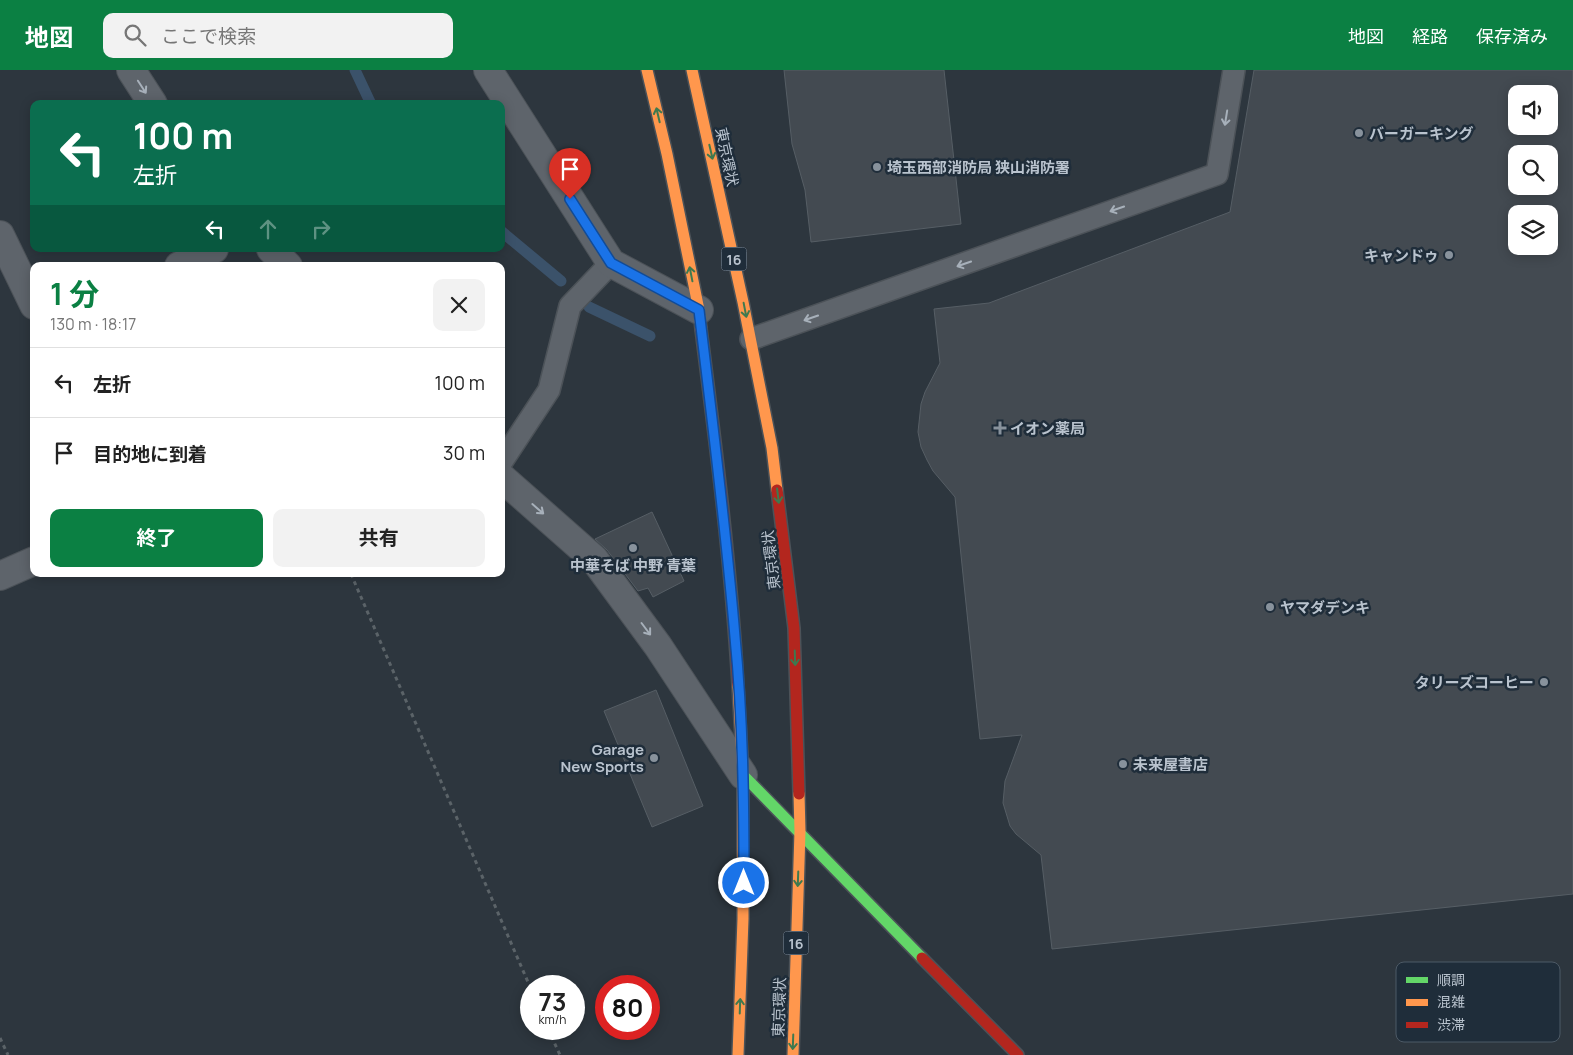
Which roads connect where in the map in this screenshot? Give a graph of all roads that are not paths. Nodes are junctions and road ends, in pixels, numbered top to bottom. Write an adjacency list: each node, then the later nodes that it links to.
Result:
1 (132, 70): 6 (street, one-way to 6)
2 (488, 70): 12 (street)
3 (647, 70): 14 (main road, one-way to 3)
4 (692, 70): 15 (main road, 東京環状 / 16, one-way to 15)
5 (1234, 70): 15 (lane, one-way to 15)
6 (151, 100)
7 (0, 235): 13 (street)
8 (208, 252): 10 (street)
9 (275, 252): 11 (street)
10 (187, 262)
11 (284, 262)
12 (611, 263): 14 (street); 16 (lane)
13 (30, 297)
14 (699, 310): 20 (main road)
15 (751, 339): 21 (main road, 東京環状 / 16, one-way to 21)
16 (505, 457)
17 (505, 481): 20 (street, one-way to 20)
18 (30, 563): 19 (street)
19 (0, 576)
20 (743, 774): 21 (main road); 22 (main road, one-way to 20)
21 (800, 831): 23 (main road, 東京環状 / 16, one-way to 23); 24 (main road)
22 (738, 1055)
23 (792, 1055)
24 (1018, 1055)

